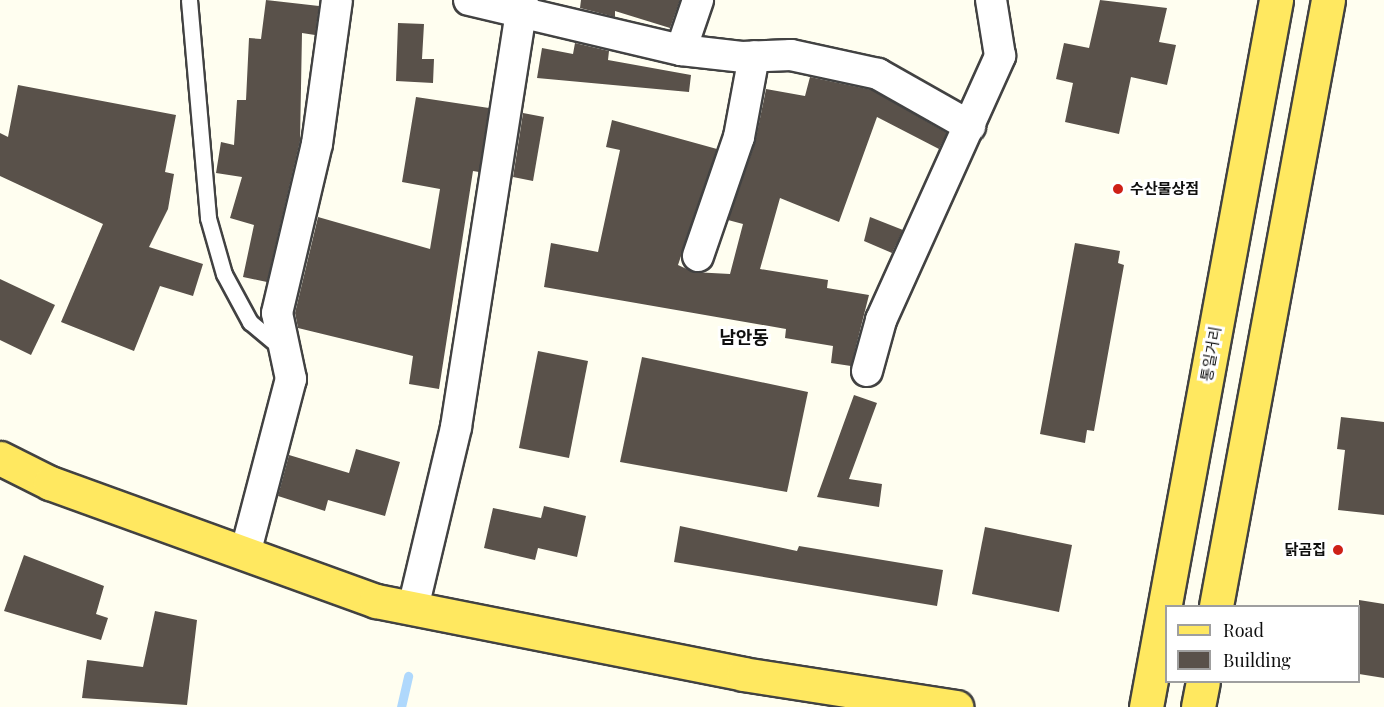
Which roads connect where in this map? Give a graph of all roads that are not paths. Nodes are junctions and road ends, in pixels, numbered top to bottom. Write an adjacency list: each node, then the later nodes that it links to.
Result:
1 (189, 0): 13 (lane)
2 (337, 0): 13 (street)
3 (469, 0): 8 (street)
4 (698, 0): 9 (street)
5 (991, 0): 11 (street)
6 (1276, 0): 21 (main road, 통일거리)
7 (1328, 0): 17 (main road)
8 (522, 5): 9 (street); 18 (street)
9 (681, 50): 10 (street)
10 (754, 57): 11 (street); 12 (street)
11 (970, 126): 14 (street)
12 (698, 256)
13 (280, 347): 16 (street)
14 (867, 371)
15 (0, 458): 16 (main road)
16 (245, 554): 18 (main road)
17 (1216, 605)
18 (413, 608): 20 (main road)
19 (1203, 683): 22 (main road)
20 (956, 707)
21 (1146, 707)
22 (1198, 707)

